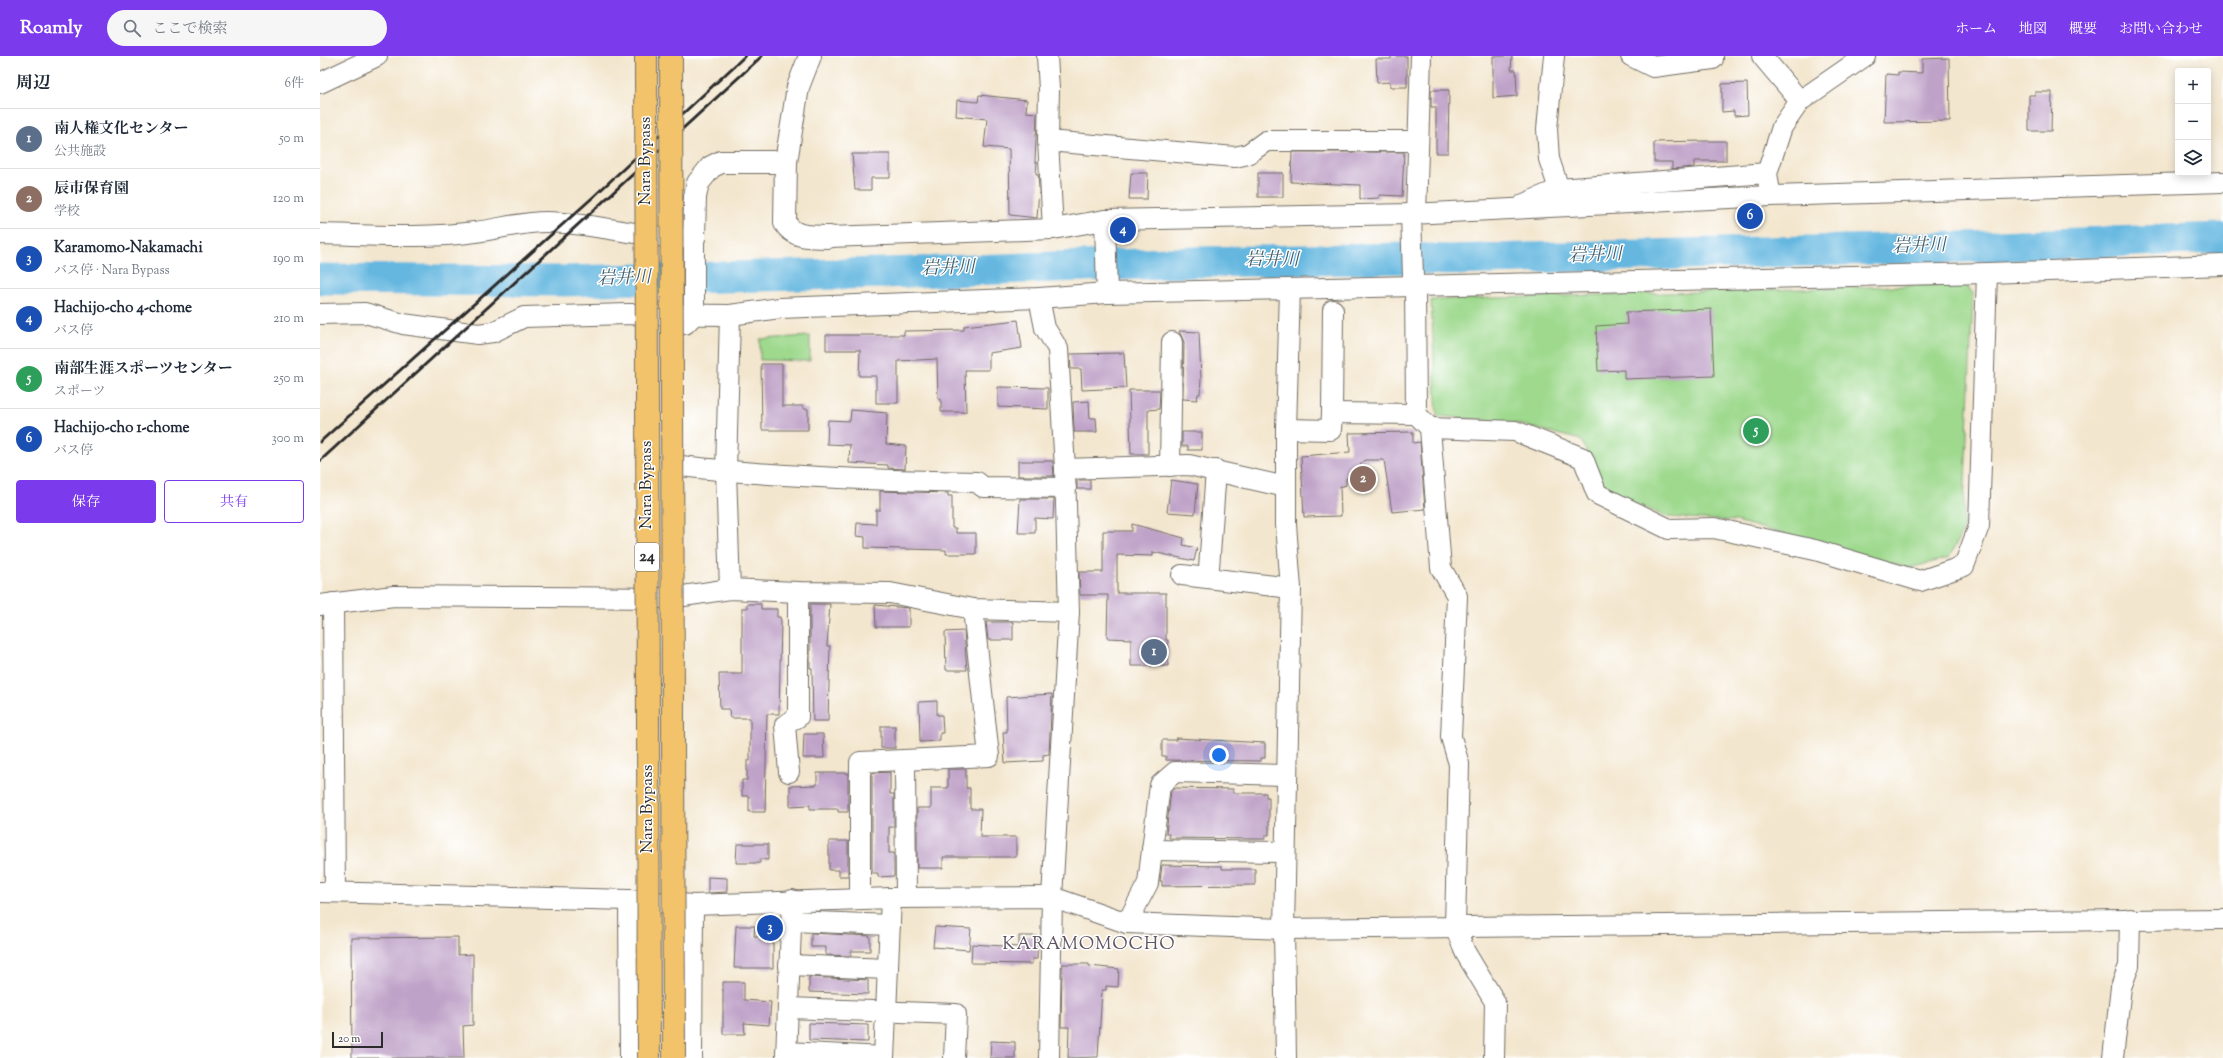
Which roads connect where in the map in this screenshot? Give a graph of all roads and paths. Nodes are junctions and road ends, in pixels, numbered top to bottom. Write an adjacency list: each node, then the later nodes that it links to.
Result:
1 (377, 56): 12 (street)
2 (646, 56): 85 (highway, Nara Bypass / 24, bridge)
3 (671, 56): 86 (highway, Nara Bypass / 24, bridge)
4 (810, 56): 16 (street)
5 (1047, 56): 14 (street)
6 (1421, 56): 15 (street)
7 (1554, 56): 19 (street)
8 (1631, 56): 9 (street)
9 (1713, 56)
10 (1762, 56): 13 (street)
11 (1865, 56): 13 (street)
12 (320, 84)
13 (1800, 101): 17 (street)
14 (1048, 141): 15 (street); 24 (street)
15 (1417, 141): 22 (street)
16 (786, 162): 26 (street); 27 (street)
17 (1767, 173): 19 (street); 20 (street)
18 (2223, 182): 20 (street)
19 (1559, 189): 21 (street)
20 (1770, 196): 21 (street)
21 (1511, 210): 22 (street)
22 (1413, 216): 23 (street); 30 (street)
23 (1105, 226): 24 (street); 31 (street)
24 (1053, 229): 26 (street)
25 (320, 234): 27 (street)
26 (829, 236)
27 (694, 244): 34 (street)
28 (2223, 265): 29 (street)
29 (1987, 273): 30 (street); 41 (street)
30 (1414, 281): 32 (street); 40 (street)
31 (1107, 289): 32 (street); 33 (street)
32 (1290, 289): 42 (street)
33 (1039, 298): 37 (street); 47 (street)
34 (694, 310): 36 (street); 37 (street); 43 (street)
35 (1333, 310): 39 (street)
36 (320, 314)
37 (730, 316): 46 (street)
38 (1172, 342): 44 (street)
39 (1332, 413): 40 (street); 42 (street)
40 (1416, 414): 41 (street)
41 (1430, 428): 76 (street)
42 (1286, 430): 48 (street)
43 (672, 465): 46 (street); 54 (street)
44 (1170, 466): 45 (street); 47 (street)
45 (1216, 470): 48 (street); 49 (street)
46 (726, 472): 47 (street); 52 (street)
47 (1066, 479): 57 (street)
48 (1286, 487): 51 (street)
49 (1209, 568)
50 (1182, 575): 51 (street)
51 (1291, 588): 60 (street)
52 (730, 589): 53 (street); 54 (street)
53 (798, 592): 56 (street); 59 (street)
54 (670, 598): 55 (street); 69 (street)
55 (327, 604): 63 (street)
56 (973, 609): 57 (street); 58 (street)
57 (1069, 612): 64 (street)
58 (905, 760): 65 (street); 66 (street)
59 (789, 772)
60 (1286, 775): 61 (street); 62 (street)
61 (1152, 850): 62 (street); 74 (street)
62 (1285, 852): 77 (street)
63 (328, 892): 67 (street)
64 (1052, 897): 65 (street); 74 (street); 89 (street)
65 (898, 898): 66 (street); 75 (street)
66 (860, 899): 68 (street)
67 (629, 900): 69 (street); 84 (street)
68 (792, 900): 70 (street); 73 (street)
69 (670, 904): 70 (street)
70 (693, 905): 87 (street)
71 (2130, 919): 72 (street); 76 (street); 92 (street)
72 (2223, 919)
73 (791, 920): 75 (street); 78 (street)
74 (1127, 922): 77 (street)
75 (890, 925): 79 (street)
76 (1455, 926): 77 (street); 91 (street)
77 (1284, 929): 90 (street)
78 (789, 965): 79 (street); 80 (street)
79 (888, 969): 81 (street)
80 (788, 1008): 81 (street); 82 (street)
81 (886, 1012): 83 (street); 88 (street)
82 (786, 1055): 83 (street)
83 (884, 1057)
84 (630, 1058)
85 (650, 1058)
86 (674, 1058)
87 (692, 1058)
88 (954, 1058)
89 (1050, 1058)
90 (1286, 1058)
91 (1494, 1058)
92 (2114, 1058)

